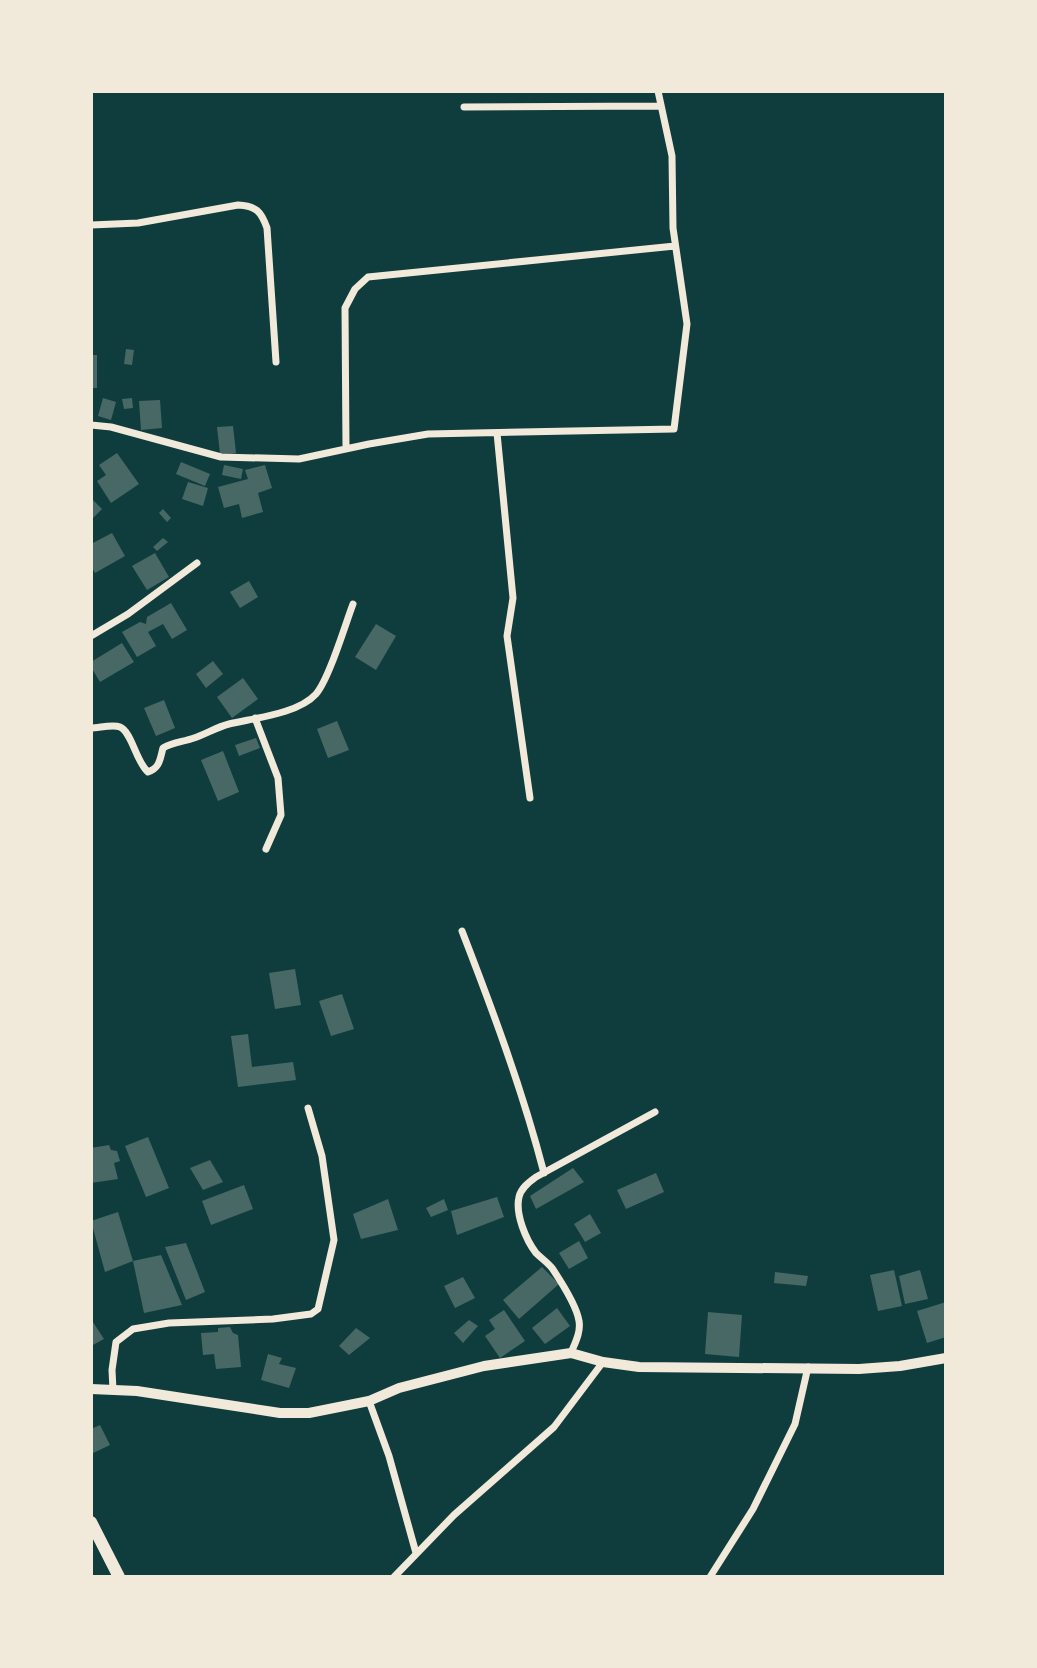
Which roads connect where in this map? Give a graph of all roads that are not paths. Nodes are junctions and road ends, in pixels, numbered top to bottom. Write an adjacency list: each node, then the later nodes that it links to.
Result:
1 (658, 91): 2 (street)
2 (659, 106): 3 (street); 5 (street)
3 (464, 107)
4 (91, 225): 6 (street)
5 (675, 246): 8 (street); 9 (street)
6 (276, 362)
7 (91, 425): 9 (street)
8 (497, 433): 9 (street); 15 (street)
9 (346, 449)
10 (197, 563): 12 (street)
11 (353, 604): 13 (street)
12 (91, 636)
13 (255, 718): 14 (street); 16 (street)
14 (91, 728)
15 (530, 798)
16 (266, 849)
17 (462, 931): 20 (street)
18 (308, 1108): 26 (street)
19 (655, 1112): 20 (street)
20 (544, 1173): 21 (street)
21 (571, 1353): 23 (street); 27 (street)
22 (946, 1358): 24 (street)
23 (603, 1362): 24 (street); 29 (street)
24 (808, 1367): 32 (street)
25 (91, 1389): 26 (street)
26 (113, 1390): 27 (street)
27 (369, 1401): 29 (street)
28 (91, 1522): 30 (main road)
29 (416, 1553): 31 (street)
30 (119, 1577)
31 (394, 1577)
32 (710, 1577)

